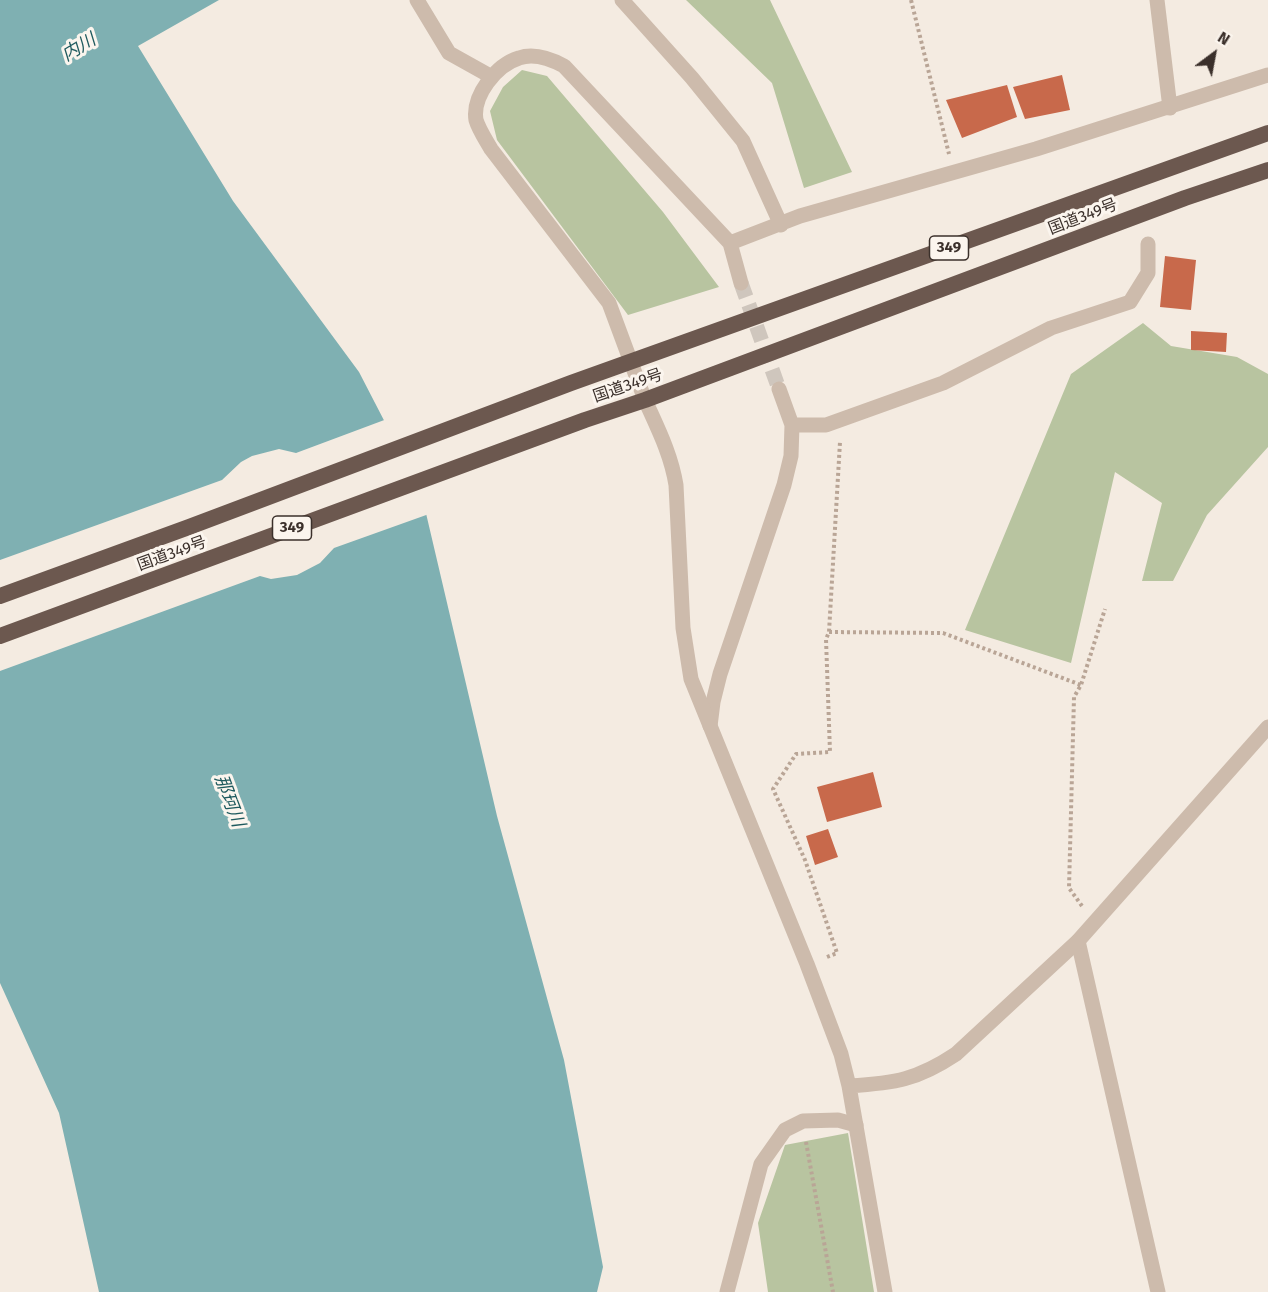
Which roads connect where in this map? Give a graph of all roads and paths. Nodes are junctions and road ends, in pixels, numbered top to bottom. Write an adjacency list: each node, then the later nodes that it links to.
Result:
1 (417, 0): 6 (street)
2 (622, 0): 11 (street)
3 (911, 0): 10 (path)
4 (1157, 0): 7 (street)
5 (1268, 75): 7 (street)
6 (492, 77): 12 (street); 15 (street)
7 (1170, 108): 10 (street)
8 (1268, 133): 15 (highway, 国道349号 / 349)
9 (1268, 170): 17 (highway, 国道349号 / 349)
10 (954, 172): 11 (street)
11 (781, 225): 12 (street)
12 (730, 243): 14 (street)
13 (1148, 244): 19 (street)
14 (741, 283)
15 (630, 362): 17 (street); 20 (highway, 国道349号 / 349)
16 (779, 389): 18 (street)
17 (645, 400): 23 (highway, 国道349号 / 349); 25 (street)
18 (792, 425): 19 (street); 25 (street)
19 (826, 425): 22 (path)
20 (0, 596)
21 (1105, 609): 24 (path)
22 (829, 632): 24 (path); 29 (path)
23 (0, 636)
24 (1081, 685): 27 (path)
25 (710, 726): 29 (street)
26 (1268, 728): 27 (street)
27 (1094, 924): 28 (street)
28 (1078, 941): 30 (street); 36 (street)
29 (807, 964): 30 (street)
30 (849, 1086): 32 (street)
31 (802, 1121): 32 (street); 33 (street); 34 (path)
32 (856, 1125): 35 (street)
33 (727, 1292)
34 (833, 1292)
35 (885, 1292)
36 (1158, 1292)

